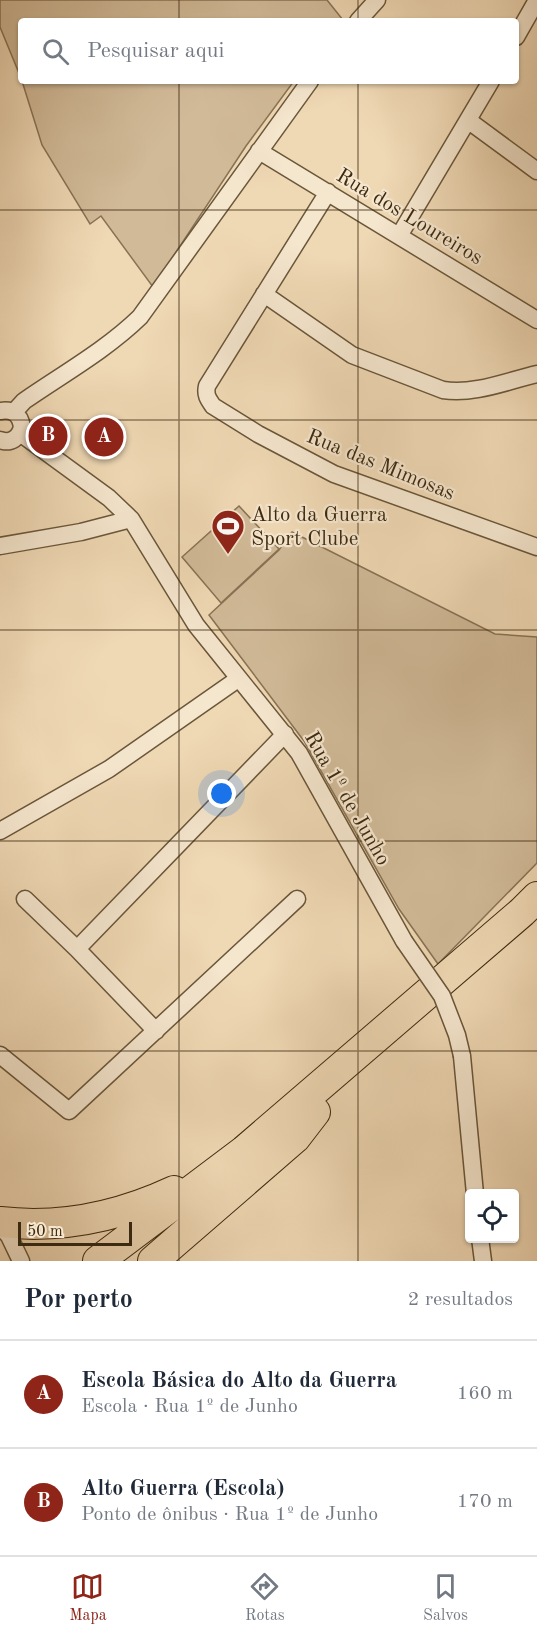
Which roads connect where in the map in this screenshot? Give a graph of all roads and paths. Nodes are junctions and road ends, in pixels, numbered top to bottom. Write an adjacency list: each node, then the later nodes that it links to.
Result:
1 (377, 0): 3 (street)
2 (537, 0): 4 (street)
3 (361, 18)
4 (519, 32)
5 (308, 84): 8 (street)
6 (489, 84): 7 (street)
7 (469, 121): 9 (street); 11 (street)
8 (259, 151): 10 (street, Rua dos Loureiros); 15 (street)
9 (537, 171)
10 (328, 192): 11 (street, Rua dos Loureiros); 12 (street, Rua das Mimosas)
11 (399, 236): 13 (street, Rua dos Loureiros)
12 (264, 294): 14 (street); 20 (street, Rua das Mimosas)
13 (537, 320)
14 (537, 374)
15 (7, 412): 16 (street)
16 (20, 433): 17 (street); 18 (street, Rua 1º de Junho)
17 (0, 440)
18 (131, 519): 19 (street); 21 (street, Rua 1º de Junho)
19 (0, 546)
20 (537, 547)
21 (238, 679): 22 (street, Rua 1º de Junho); 23 (street)
22 (285, 734): 28 (street); 33 (street, Rua 1º de Junho, bridge)
23 (0, 831)
24 (537, 897): 32 (highway)
25 (25, 899): 28 (street)
26 (297, 899): 29 (street)
27 (537, 917): 31 (highway)
28 (77, 949): 29 (street)
29 (156, 1030): 30 (street)
30 (0, 1055)
31 (315, 1112): 38 (highway); 39 (highway)
32 (244, 1151): 34 (highway); 37 (highway)
33 (475, 1189)
34 (0, 1224): 36 (street)
35 (481, 1243): 40 (street)
36 (21, 1261)
37 (98, 1261)
38 (120, 1261)
39 (153, 1261)
40 (483, 1261)

